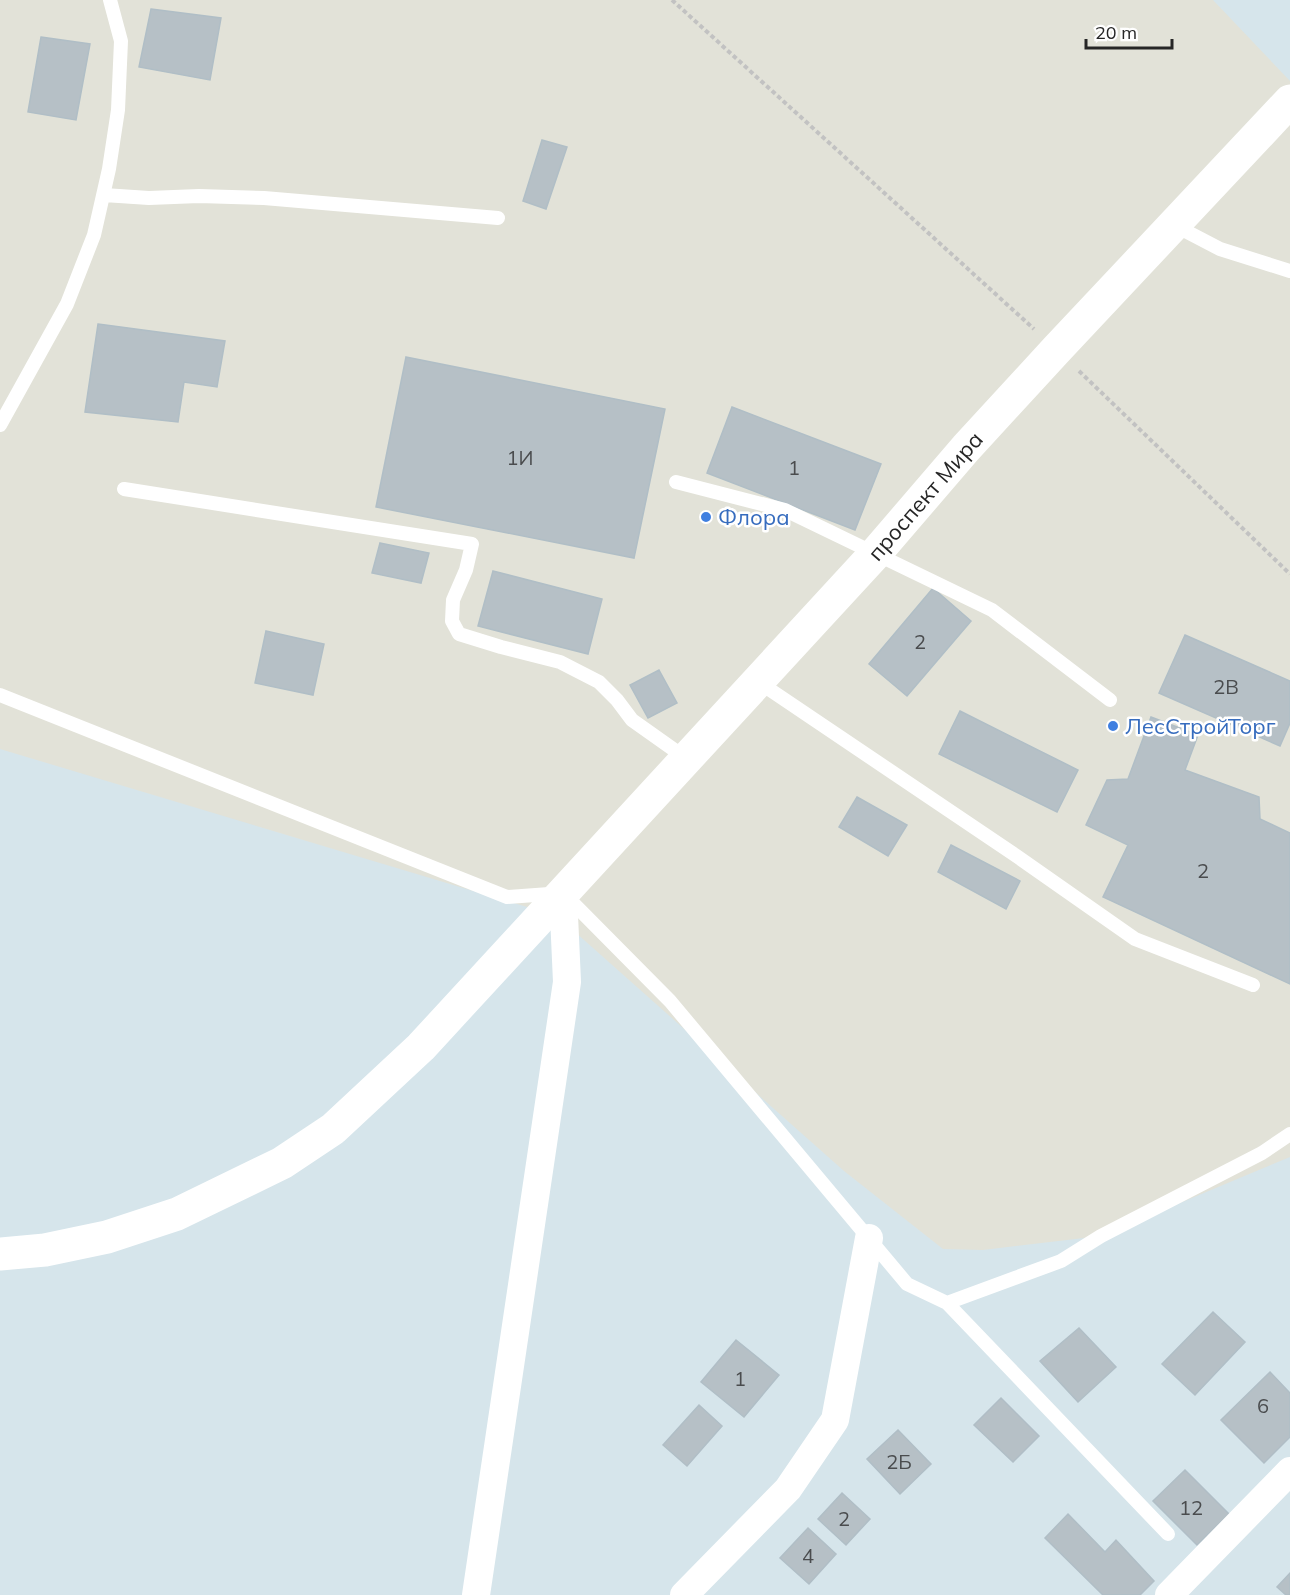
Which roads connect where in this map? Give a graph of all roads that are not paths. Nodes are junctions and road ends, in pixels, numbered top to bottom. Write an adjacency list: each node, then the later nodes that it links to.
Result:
1 (110, 0): 3 (lane)
2 (1290, 101): 5 (street, проспект Мира)
3 (104, 195): 4 (lane); 7 (lane)
4 (498, 218)
5 (1174, 225): 6 (lane); 10 (street, проспект Мира)
6 (1290, 271)
7 (0, 425)
8 (676, 482): 10 (lane)
9 (124, 489): 14 (lane)
10 (875, 554): 11 (street, проспект Мира); 13 (lane)
11 (758, 681): 14 (street, проспект Мира); 16 (lane)
12 (0, 695): 15 (lane)
13 (1110, 700)
14 (687, 759): 15 (street, проспект Мира)
15 (564, 893): 18 (lane); 19 (street, проспект Мира); 23 (street)
16 (1253, 985)
17 (1290, 1134): 20 (lane)
18 (869, 1238): 20 (lane); 24 (street)
19 (0, 1254)
20 (947, 1303): 22 (lane)
21 (1290, 1471): 25 (street)
22 (1168, 1534)
23 (476, 1595)
24 (684, 1595)
25 (1169, 1595)

